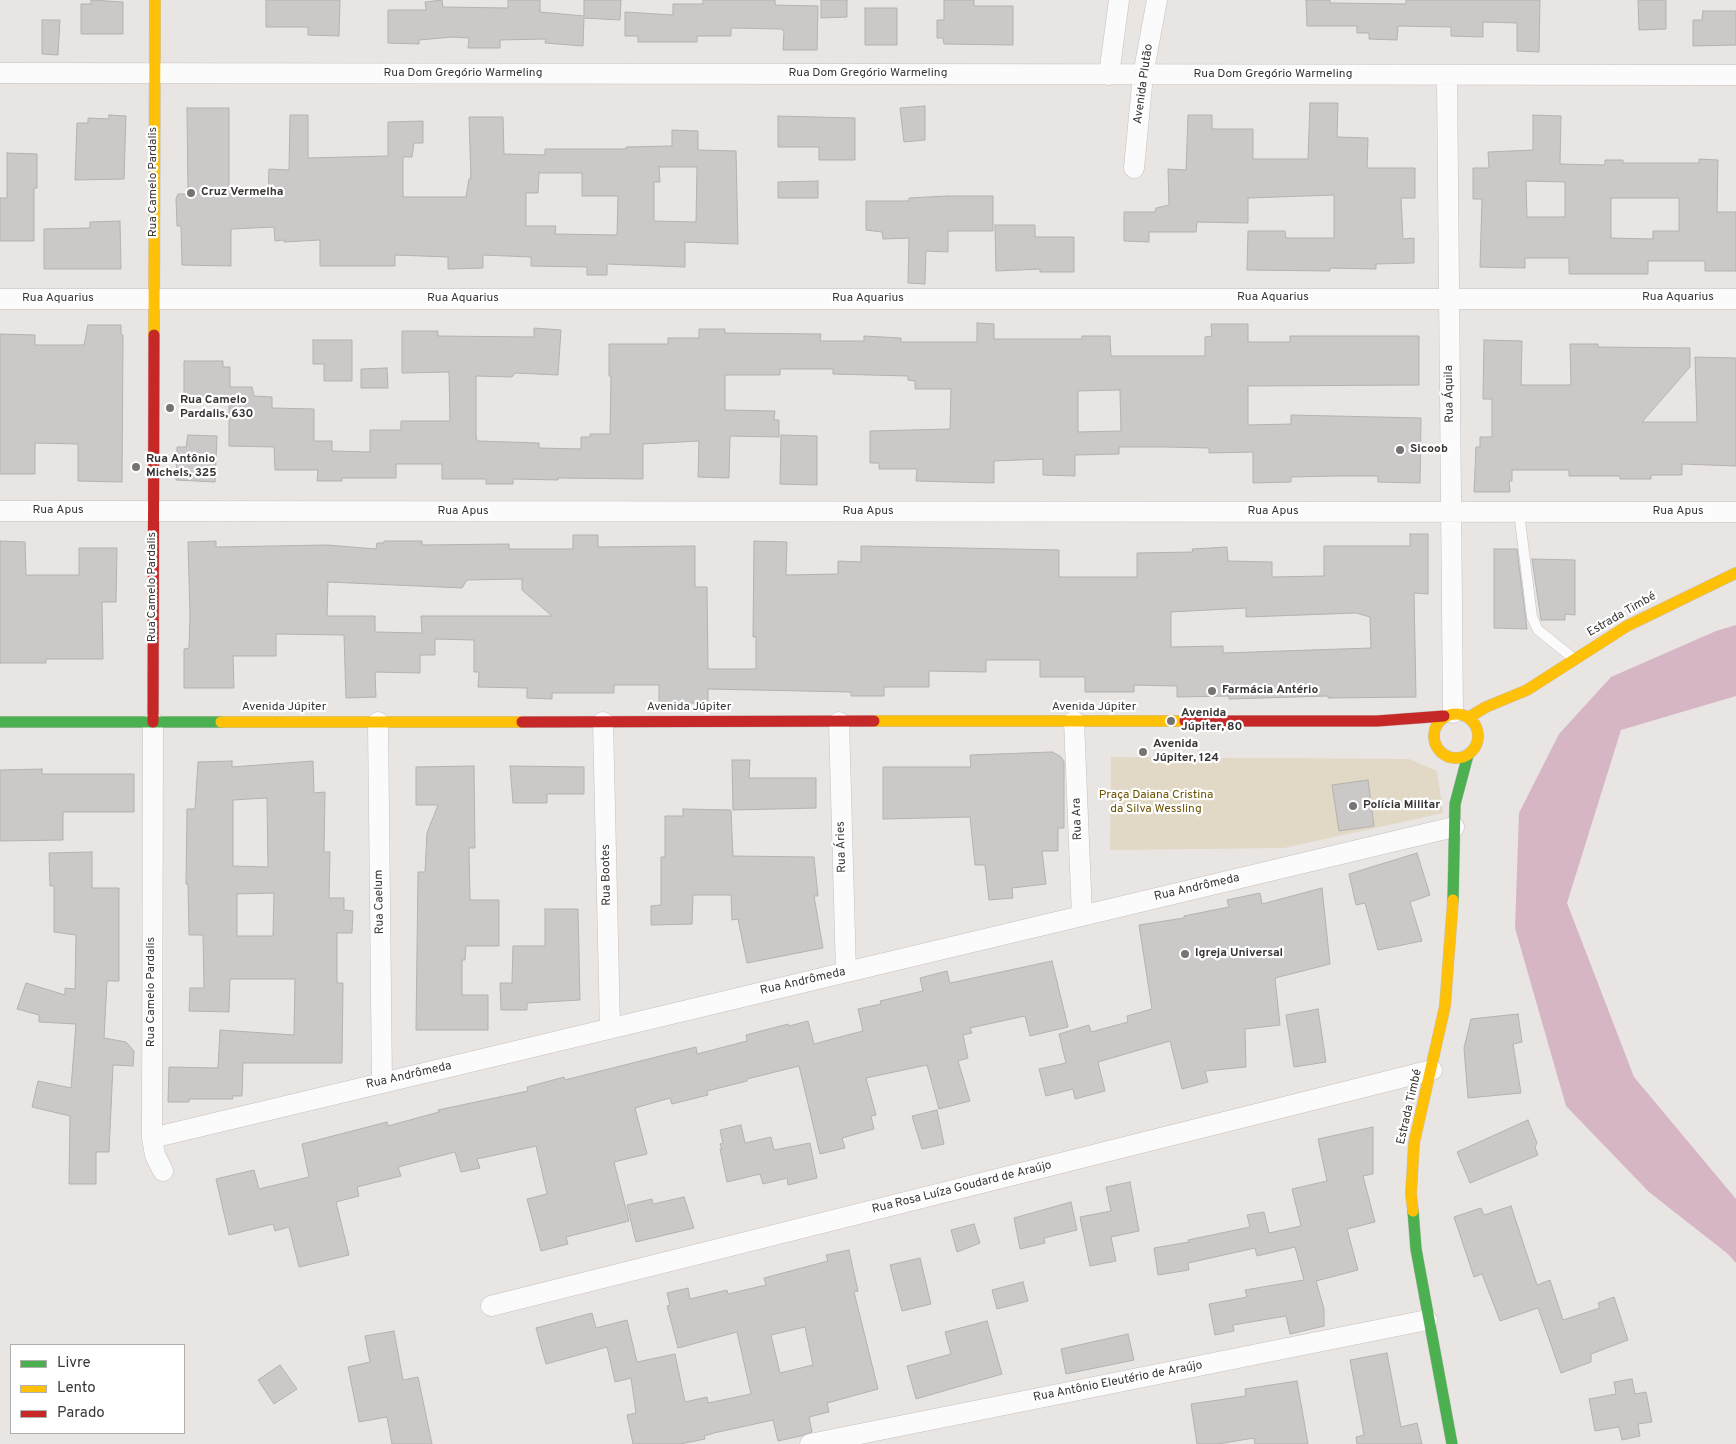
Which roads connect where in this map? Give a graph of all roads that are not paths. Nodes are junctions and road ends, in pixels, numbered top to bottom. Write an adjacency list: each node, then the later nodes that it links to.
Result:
1 (155, 0): 5 (main road, Rua Camelo Pardalis)
2 (1119, 0): 6 (street)
3 (1157, 0): 7 (street, Avenida Plutão)
4 (0, 73): 5 (street, Rua Dom Gregório Warmeling)
5 (155, 74): 6 (street, Rua Dom Gregório Warmeling); 14 (main road, Rua Camelo Pardalis)
6 (1109, 75): 7 (street, Rua Dom Gregório Warmeling)
7 (1143, 75): 8 (street, Rua Dom Gregório Warmeling); 10 (street, Avenida Plutão)
8 (1447, 75): 9 (street, Rua Dom Gregório Warmeling); 11 (street, Rua Áquila)
9 (1736, 75)
10 (1134, 168)
11 (1449, 298): 12 (street, Rua Aquarius); 14 (street, Rua Aquarius); 17 (street, Rua Áquila)
12 (1736, 298)
13 (0, 299): 14 (street, Rua Aquarius)
14 (154, 299): 16 (main road, Rua Camelo Pardalis)
15 (0, 511): 16 (street, Rua Apus)
16 (154, 512): 17 (street, Rua Apus); 28 (main road, Rua Camelo Pardalis)
17 (1451, 512): 18 (street, Rua Apus); 24 (street, Rua Áquila)
18 (1518, 512): 19 (street, Rua Apus); 21 (lane)
19 (1736, 512)
20 (1736, 574): 21 (main road, Estrada Timbé)
21 (1574, 659): 22 (main road, Estrada Timbé)
22 (1527, 690): 23 (main road, Estrada Timbé); 24 (main road, Estrada Timbé)
23 (1508, 710)
24 (1455, 715): 26 (main road, Avenida Júpiter); 35 (main road); 37 (main road)
25 (1074, 721): 26 (main road, Avenida Júpiter); 31 (main road, Avenida Júpiter); 40 (street, Rua Ara)
26 (1377, 721): 33 (main road, Avenida Júpiter)
27 (0, 722): 28 (main road, Avenida Júpiter)
28 (153, 722): 29 (main road, Avenida Júpiter); 45 (street, Rua Camelo Pardalis)
29 (378, 722): 30 (main road, Avenida Júpiter); 44 (street, Rua Caelum)
30 (603, 722): 31 (main road, Avenida Júpiter); 42 (street, Rua Bootes)
31 (839, 722): 41 (street, Rua Áries)
32 (1490, 729): 35 (main road)
33 (1400, 732)
34 (1422, 741): 37 (main road)
35 (1478, 742): 36 (main road)
36 (1468, 756): 37 (main road); 38 (main road, Estrada Timbé)
37 (1446, 762): 38 (main road, Estrada Timbé)
38 (1455, 804): 39 (main road, Estrada Timbé)
39 (1454, 827): 40 (street, Rua Andrômeda); 43 (main road, Estrada Timbé)
40 (1082, 916): 41 (street, Rua Andrômeda)
41 (846, 972): 42 (street, Rua Andrômeda)
42 (610, 1028): 44 (street, Rua Andrômeda)
43 (1432, 1070): 47 (street, Rua Rosa Luíza Goudard de Araújo); 48 (main road, Estrada Timbé)
44 (382, 1083): 45 (street, Rua Andrômeda)
45 (152, 1138): 46 (street, Rua Camelo Pardalis)
46 (162, 1171)
47 (491, 1306)
48 (1427, 1320): 49 (street, Rua Antônio Eleutério de Araújo); 50 (main road, Estrada Timbé)
49 (810, 1444)
50 (1452, 1444)

